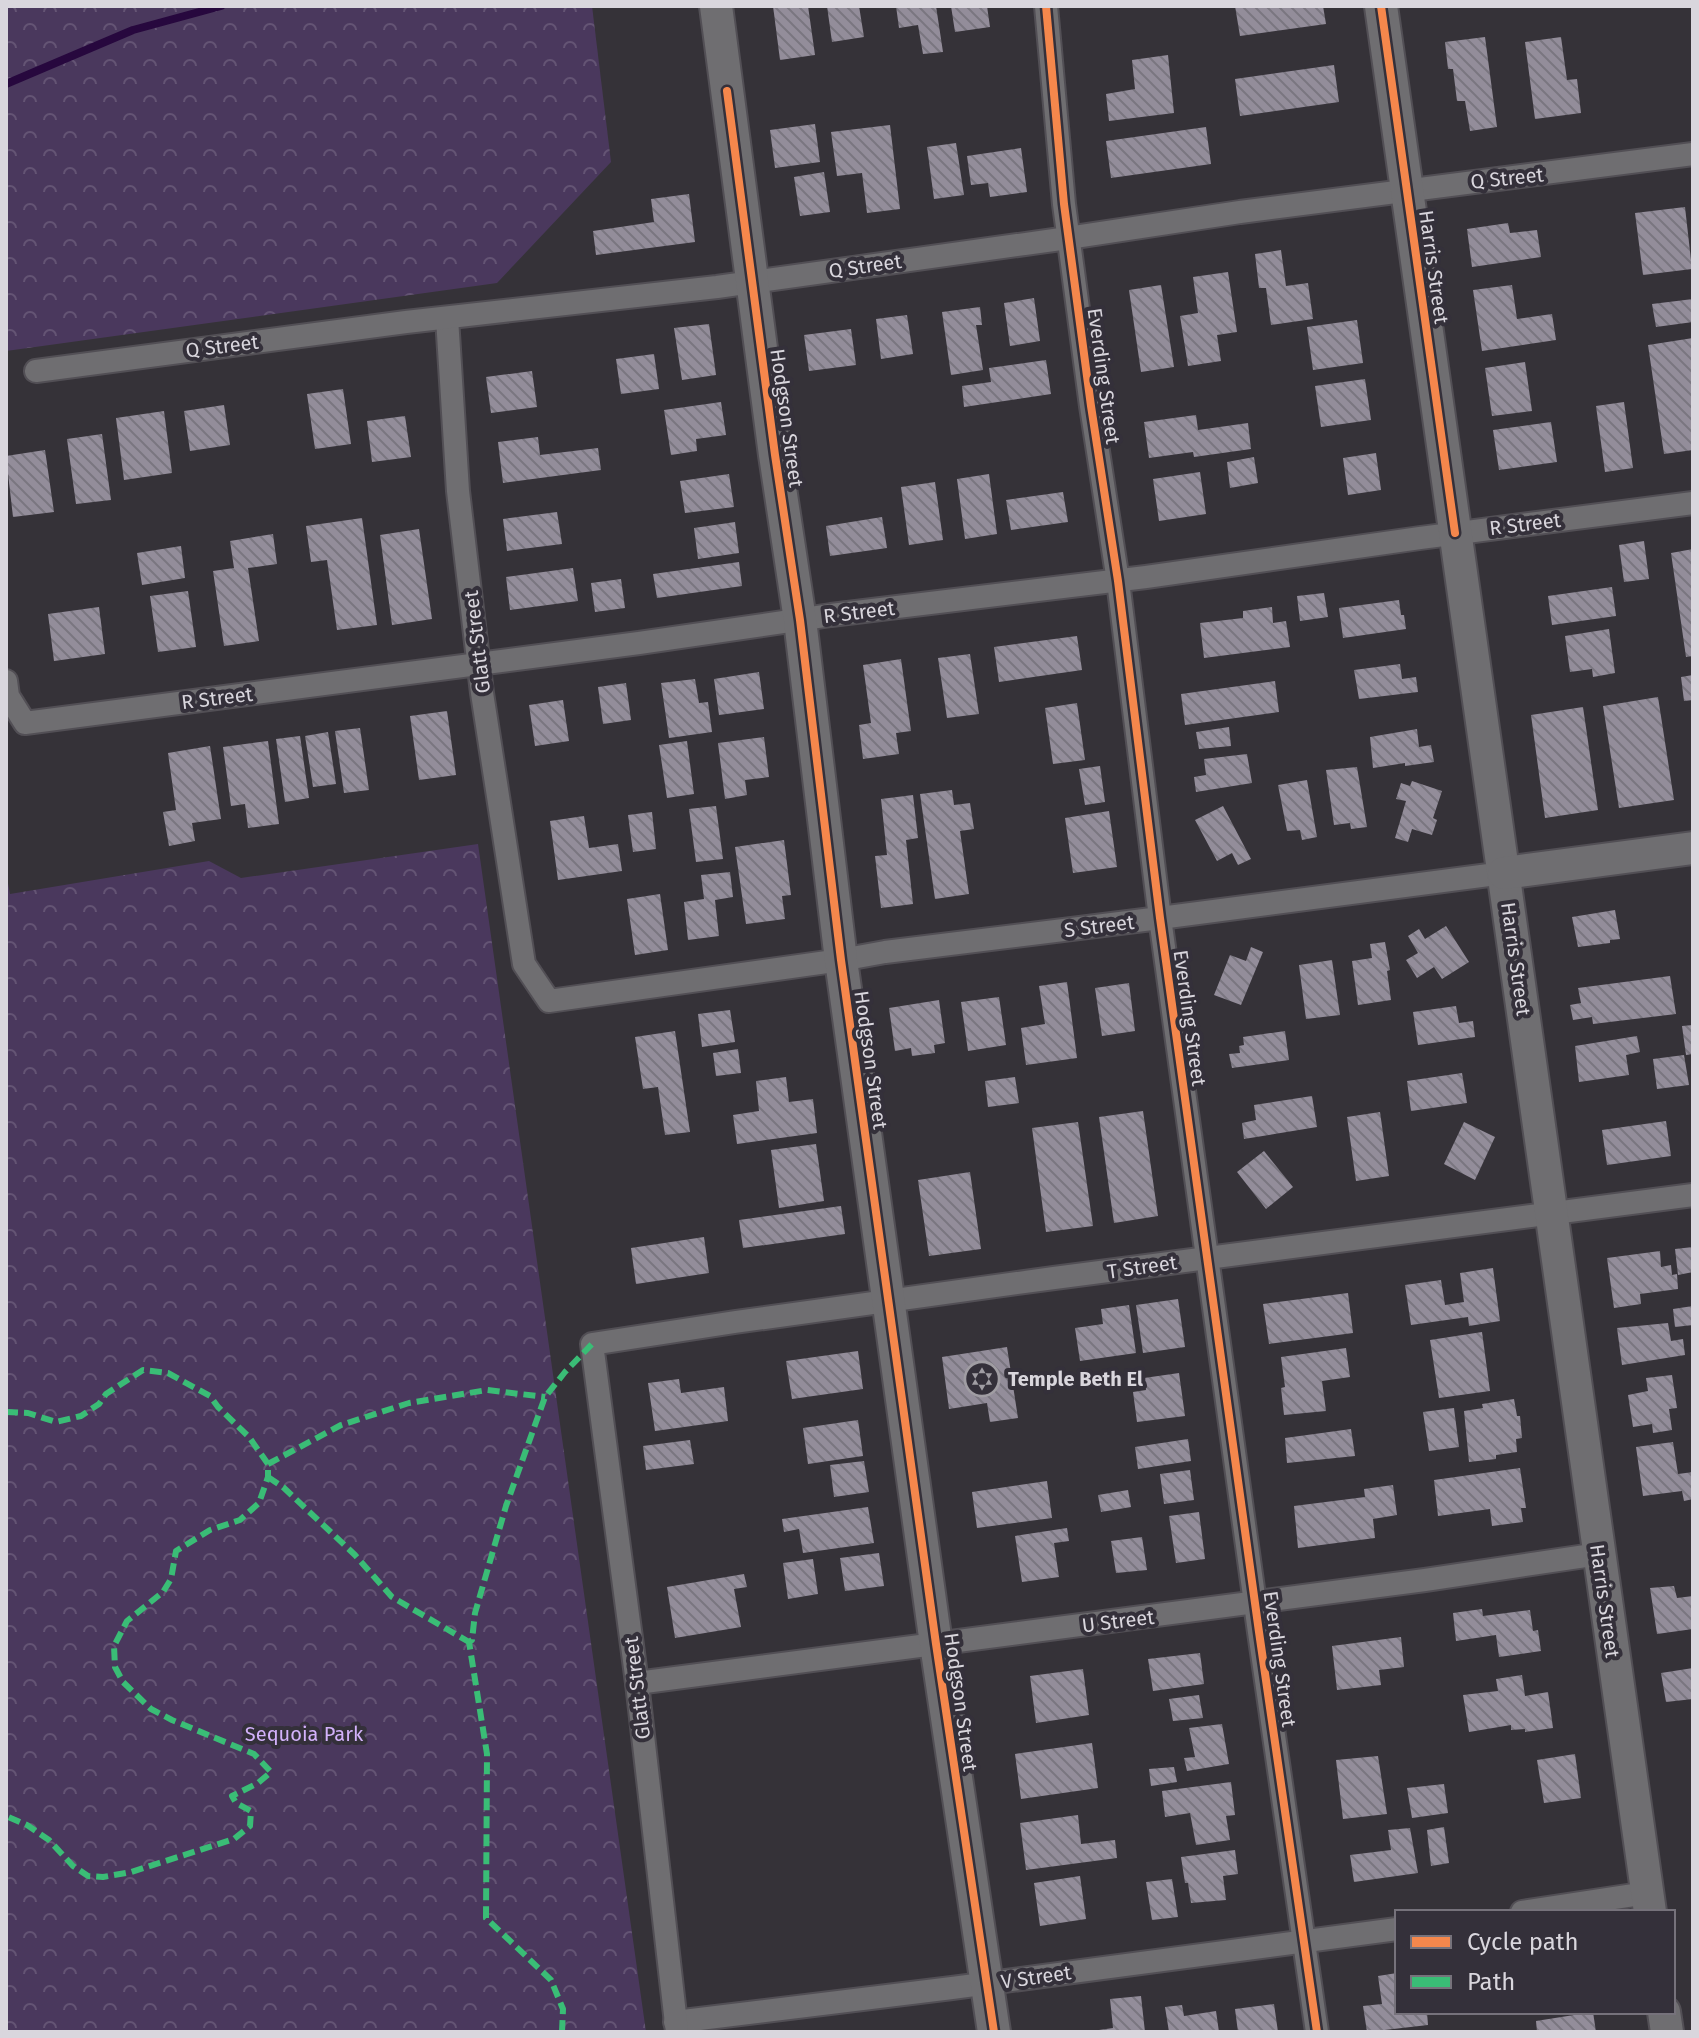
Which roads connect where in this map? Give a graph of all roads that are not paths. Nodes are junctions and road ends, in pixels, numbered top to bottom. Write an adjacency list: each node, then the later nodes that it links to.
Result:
1 (716, 6): 7 (main road, Hodgson Street)
2 (1046, 6): 6 (street, Everding Street)
3 (1381, 6): 5 (main road, Harris Street)
4 (1693, 154): 5 (street, Q Street)
5 (1407, 189): 6 (street, Q Street); 11 (main road, Harris Street)
6 (1068, 238): 7 (street, Q Street); 12 (street, Everding Street)
7 (752, 282): 8 (street, Q Street); 13 (main road, Hodgson Street)
8 (447, 318): 9 (street, Q Street); 14 (street, Glatt Street)
9 (36, 371)
10 (1693, 503): 11 (street, R Street)
11 (1455, 533): 12 (street, R Street); 17 (main road, Harris Street)
12 (1118, 581): 13 (street, R Street); 18 (street, Everding Street)
13 (800, 620): 14 (street, R Street); 19 (main road, Hodgson Street)
14 (479, 664): 15 (street, R Street); 20 (street, Glatt Street)
15 (6, 681)
16 (1693, 848): 17 (main road, S Street)
17 (1504, 873): 18 (street, S Street); 22 (main road, Harris Street)
18 (1160, 918): 19 (street, S Street); 23 (street, Everding Street)
19 (841, 960): 20 (street, S Street); 24 (main road, Hodgson Street)
20 (524, 964)
21 (1693, 1195): 22 (street, T Street)
22 (1552, 1213): 23 (street, T Street); 26 (main road, Harris Street)
23 (1208, 1258): 24 (street, T Street); 27 (street, Everding Street)
24 (889, 1301): 25 (street, T Street); 28 (main road, Hodgson Street)
25 (592, 1344): 29 (street, Glatt Street)
26 (1599, 1554): 27 (street, U Street); 30 (main road, Harris Street)
27 (1256, 1603): 28 (street, U Street); 33 (street, Everding Street)
28 (936, 1644): 29 (street, U Street); 34 (main road, Hodgson Street)
29 (637, 1683): 35 (street, Glatt Street)
30 (1649, 1903): 31 (street)
31 (1550, 1910)
32 (1395, 1929): 33 (street, V Street)
33 (1304, 1941): 34 (street, V Street); 37 (street, Everding Street)
34 (987, 1984): 35 (street, V Street); 36 (main road, Hodgson Street)
35 (676, 2027)
36 (994, 2032)
37 (1317, 2032)

